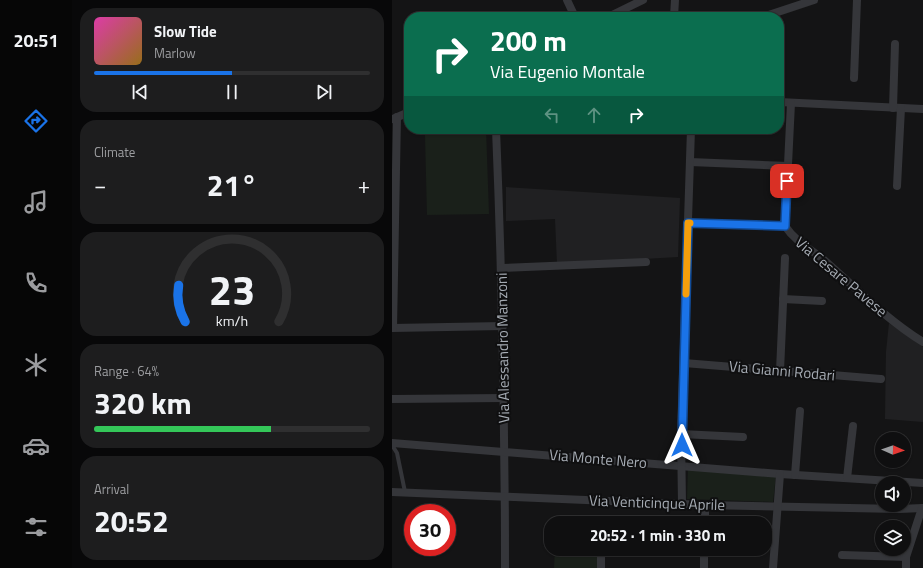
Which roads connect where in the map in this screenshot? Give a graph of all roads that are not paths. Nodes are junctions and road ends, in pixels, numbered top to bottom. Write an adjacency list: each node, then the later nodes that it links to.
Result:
1 (567, 0): 7 (street)
2 (643, 0): 6 (street)
3 (675, 0): 10 (street)
4 (814, 0): 11 (street)
5 (857, 0): 13 (street)
6 (626, 8): 8 (street); 9 (street)
7 (573, 12)
8 (618, 12)
9 (627, 12)
10 (674, 12)
11 (778, 12)
12 (895, 44): 16 (street)
13 (854, 78)
14 (784, 102): 15 (street)
15 (791, 103): 16 (street); 23 (street, Via Cesare Pavese)
16 (897, 108): 17 (street); 24 (street)
17 (923, 110)
18 (404, 114): 19 (street)
19 (394, 119): 33 (street)
20 (496, 134): 29 (street, Via Alessandro Manzoni)
21 (691, 134): 22 (street)
22 (690, 162): 23 (street); 25 (street)
23 (788, 166): 26 (street, Via Cesare Pavese)
24 (897, 186)
25 (688, 223): 26 (street); 35 (street)
26 (785, 226): 34 (street, Via Cesare Pavese)
27 (785, 258): 30 (street)
28 (646, 262): 29 (street)
29 (502, 268): 32 (street, Via Alessandro Manzoni)
30 (783, 299): 31 (street); 36 (street)
31 (822, 301)
32 (503, 326): 33 (street); 38 (street, Via Alessandro Manzoni)
33 (392, 328)
34 (923, 342)
35 (684, 363): 36 (street, Via Gianni Rodari); 42 (street)
36 (780, 371): 37 (street, Via Gianni Rodari)
37 (881, 379)
38 (504, 398): 39 (street); 45 (street, Via Alessandro Manzoni)
39 (392, 399)
40 (800, 411): 48 (street)
41 (853, 426): 49 (street)
42 (681, 434): 43 (street); 46 (street)
43 (743, 437)
44 (392, 444): 45 (street, Via Monte Nero); 52 (lane)
45 (505, 452): 46 (street, Via Monte Nero); 53 (street, Via Alessandro Manzoni)
46 (682, 466): 47 (street, Via Monte Nero); 54 (street)
47 (780, 474): 48 (street, Via Monte Nero); 56 (street)
48 (795, 475): 49 (street, Via Monte Nero)
49 (847, 478): 50 (street, Via Monte Nero)
50 (923, 483)
51 (392, 492): 52 (street, Via Venticinque Aprile)
52 (405, 492): 53 (street, Via Venticinque Aprile)
53 (505, 497): 54 (street, Via Venticinque Aprile); 63 (street, Via Alessandro Manzoni)
54 (682, 504): 55 (street, Via Venticinque Aprile)
55 (705, 505): 56 (street, Via Venticinque Aprile); 58 (street)
56 (778, 507): 57 (street, Via Venticinque Aprile); 66 (street)
57 (922, 508): 62 (street)
58 (705, 516)
59 (842, 555): 62 (street)
60 (601, 556): 64 (street)
61 (704, 556): 65 (street)
62 (906, 557): 67 (street)
63 (505, 568)
64 (601, 568)
65 (704, 568)
66 (773, 568)
67 (906, 568)

